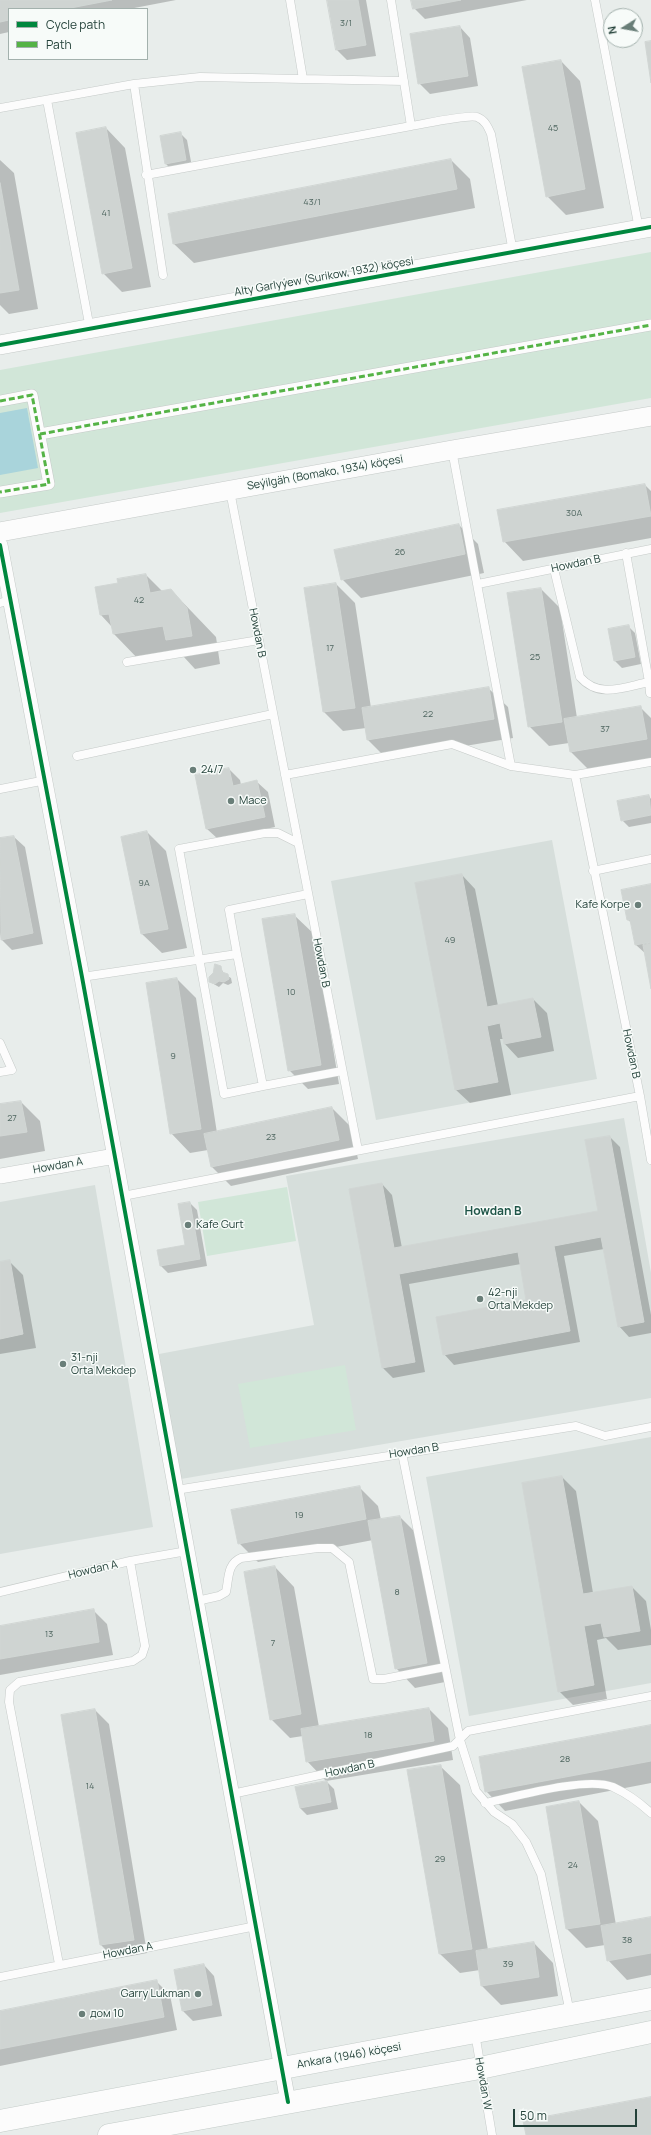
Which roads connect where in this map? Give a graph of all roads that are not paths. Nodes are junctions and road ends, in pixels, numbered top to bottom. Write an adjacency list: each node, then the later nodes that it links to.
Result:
1 (290, 0): 4 (lane)
2 (391, 0): 5 (lane)
3 (595, 0): 11 (lane)
4 (303, 80): 5 (lane); 6 (lane)
5 (404, 81): 9 (lane)
6 (134, 84): 7 (lane); 10 (lane)
7 (47, 100): 8 (lane); 15 (lane)
8 (0, 108)
9 (412, 126): 10 (lane); 12 (lane)
10 (146, 175): 13 (lane)
11 (645, 228): 12 (street, Alty Garlyýew (Surikow, 1932) köçesi)
12 (513, 253): 15 (street, Alty Garlyýew (Surikow, 1932) köçesi)
13 (163, 275)
14 (651, 324): 19 (street)
15 (90, 329): 16 (street, Alty Garlyýew (Surikow, 1932) köçesi)
16 (0, 345)
17 (0, 401): 19 (street)
18 (651, 416): 20 (street, Seýilgäh (Bomako, 1934) köçesi)
19 (40, 434): 22 (street)
20 (452, 450): 21 (street, Seýilgäh (Bomako, 1934) köçesi); 28 (lane)
21 (230, 491): 23 (street, Seýilgäh (Bomako, 1934) köçesi); 30 (lane, Howdan B)
22 (0, 492)
23 (0, 532)
24 (0, 545): 29 (street)
25 (651, 549): 26 (lane, Howdan B)
26 (626, 553): 27 (lane, Howdan B); 32 (lane)
27 (554, 569): 28 (lane, Howdan B); 32 (lane)
28 (478, 584): 37 (lane)
29 (5, 602): 40 (street)
30 (259, 640): 31 (lane); 34 (lane, Howdan B)
31 (127, 662)
32 (649, 682): 33 (lane)
33 (651, 695)
34 (273, 714): 35 (lane); 38 (lane, Howdan B)
35 (77, 756)
36 (651, 762): 39 (lane)
37 (511, 766): 38 (lane); 39 (lane)
38 (285, 775): 42 (lane, Howdan B)
39 (575, 775): 44 (lane, Howdan B)
40 (46, 780): 41 (lane); 48 (street)
41 (0, 789)
42 (298, 842): 45 (lane, Howdan B); 47 (lane)
43 (651, 859): 44 (lane)
44 (594, 871): 53 (lane, Howdan B)
45 (308, 894): 46 (lane); 50 (lane, Howdan B)
46 (237, 954): 47 (lane); 52 (lane)
47 (199, 960): 48 (lane); 52 (lane)
48 (82, 977): 55 (street)
49 (0, 1043): 51 (lane)
50 (342, 1071): 52 (lane); 54 (lane, Howdan B)
51 (0, 1072)
52 (263, 1086)
53 (640, 1096): 54 (lane); 56 (lane, Howdan B)
54 (358, 1150): 58 (lane)
55 (116, 1156): 57 (street, Howdan A); 58 (street)
56 (651, 1156)
57 (0, 1176)
58 (122, 1196): 61 (street)
59 (651, 1427): 60 (lane, Howdan B)
60 (402, 1453): 61 (lane, Howdan B); 66 (lane)
61 (176, 1490): 62 (street)
62 (187, 1551): 63 (lane, Howdan A); 65 (street)
63 (130, 1561): 64 (lane, Howdan A); 73 (lane)
64 (0, 1592)
65 (197, 1601): 66 (lane); 69 (street)
66 (445, 1667): 68 (lane)
67 (651, 1696): 68 (lane, Howdan B)
68 (460, 1740): 69 (lane, Howdan B); 70 (lane)
69 (232, 1794): 72 (street)
70 (485, 1803): 71 (lane); 76 (lane)
71 (651, 1813)
72 (256, 1926): 73 (lane, Howdan A); 79 (street)
73 (59, 1964): 74 (lane, Howdan A)
74 (0, 1977)
75 (651, 1999): 76 (main road, Ankara (1946) köçesi)
76 (570, 2013): 78 (main road, Ankara (1946) köçesi)
77 (651, 2032): 80 (main road)
78 (475, 2033): 79 (main road, Ankara (1946) köçesi); 80 (lane, Howdan W)
79 (282, 2068): 81 (street); 82 (main road, Ankara (1946) köçesi)
80 (480, 2068): 81 (main road); 84 (lane, Howdan W)
81 (288, 2102): 83 (main road)
82 (0, 2121)
83 (109, 2135)
84 (492, 2135)

